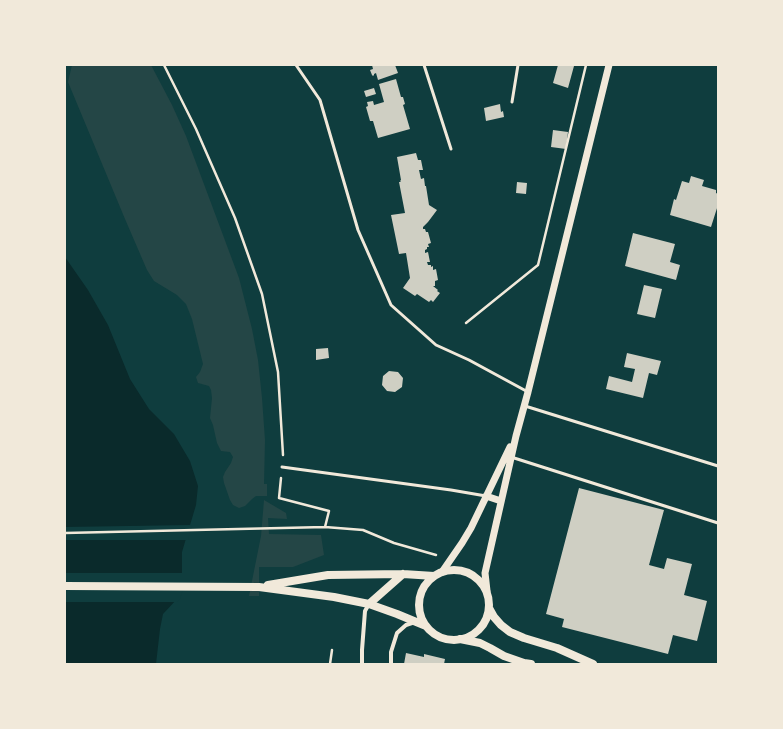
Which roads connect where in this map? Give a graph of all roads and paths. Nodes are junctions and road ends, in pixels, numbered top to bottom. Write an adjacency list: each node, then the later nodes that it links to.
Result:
1 (164, 65): 15 (path)
2 (296, 65): 10 (lane)
3 (424, 65): 8 (lane)
4 (518, 65): 7 (lane)
5 (586, 65): 9 (path)
6 (609, 65): 10 (street)
7 (512, 102)
8 (451, 149)
9 (466, 323)
10 (528, 392): 11 (street)
11 (524, 406): 12 (street); 14 (lane)
12 (516, 436): 13 (street); 16 (street)
13 (511, 458): 17 (street); 18 (lane)
14 (718, 466)
15 (282, 467): 16 (lane); 19 (path)
16 (486, 496): 17 (street); 21 (street)
17 (502, 501): 27 (street)
18 (718, 523)
19 (325, 527): 20 (path); 21 (path)
20 (65, 533)
21 (451, 559): 22 (street)
22 (442, 572): 24 (main road); 27 (main road)
23 (403, 574): 24 (main road); 26 (main road); 28 (main road)
24 (434, 576): 31 (main road)
25 (65, 586): 26 (main road)
26 (259, 587): 28 (main road)
27 (487, 591): 29 (main road)
28 (369, 604): 30 (main road); 35 (street)
29 (489, 608): 32 (main road); 38 (main road)
30 (416, 622): 31 (main road); 36 (street)
31 (426, 626): 32 (main road)
32 (460, 639): 37 (main road)
33 (332, 650): 34 (path)
34 (330, 664)
35 (362, 664)
36 (391, 664)
37 (531, 664)
38 (593, 664)

